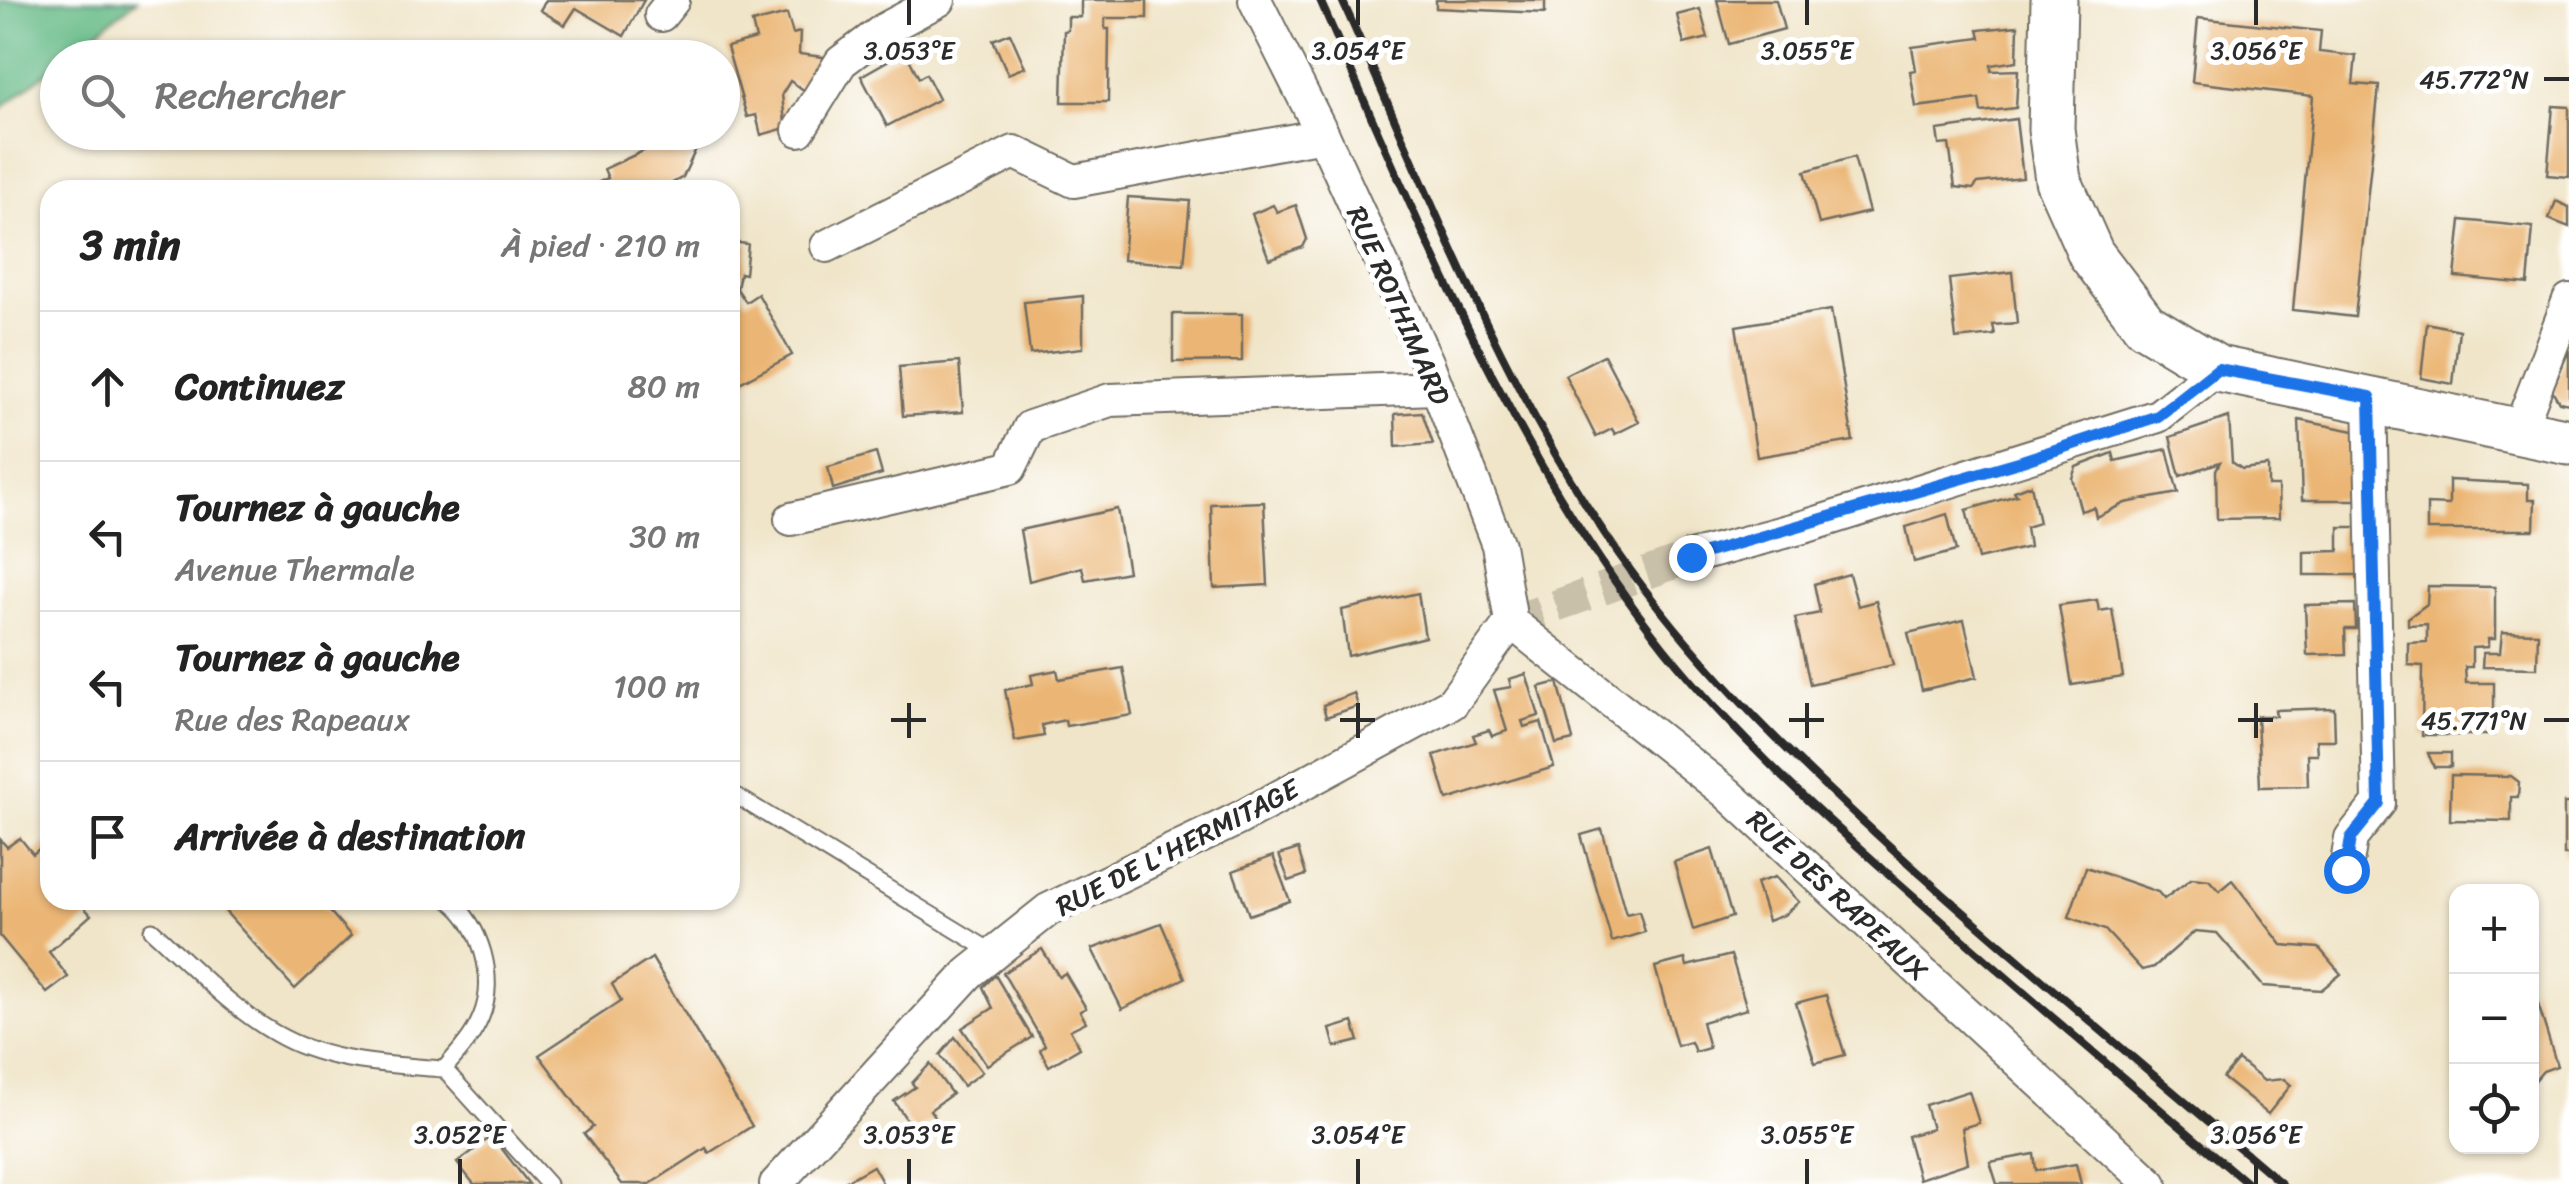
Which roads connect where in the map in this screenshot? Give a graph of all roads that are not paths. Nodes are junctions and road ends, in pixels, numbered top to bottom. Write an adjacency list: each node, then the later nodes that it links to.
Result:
1 (938, 0): 4 (street)
2 (1255, 0): 5 (street, RUE ROTHIMARD)
3 (2054, 0): 8 (main road)
4 (799, 130)
5 (1323, 134): 6 (street); 9 (street, RUE ROTHIMARD)
6 (827, 246)
7 (2569, 300): 11 (street)
8 (2218, 369): 10 (main road); 14 (street)
9 (1436, 388): 13 (street); 15 (street, RUE ROTHIMARD)
10 (2370, 397): 11 (main road); 17 (street)
11 (2518, 431): 12 (main road)
12 (2569, 442)
13 (791, 519)
14 (1691, 557)
15 (1510, 622): 20 (street, RUE DE L'HERMITAGE); 24 (street, RUE DES RAPEAUX)
16 (740, 798): 20 (lane)
17 (2346, 870)
18 (458, 910): 21 (lane)
19 (152, 930): 21 (lane)
20 (994, 953): 23 (street, RUE DE L'HERMITAGE)
21 (444, 1069): 22 (lane)
22 (548, 1184)
23 (776, 1184)
24 (2151, 1184)

